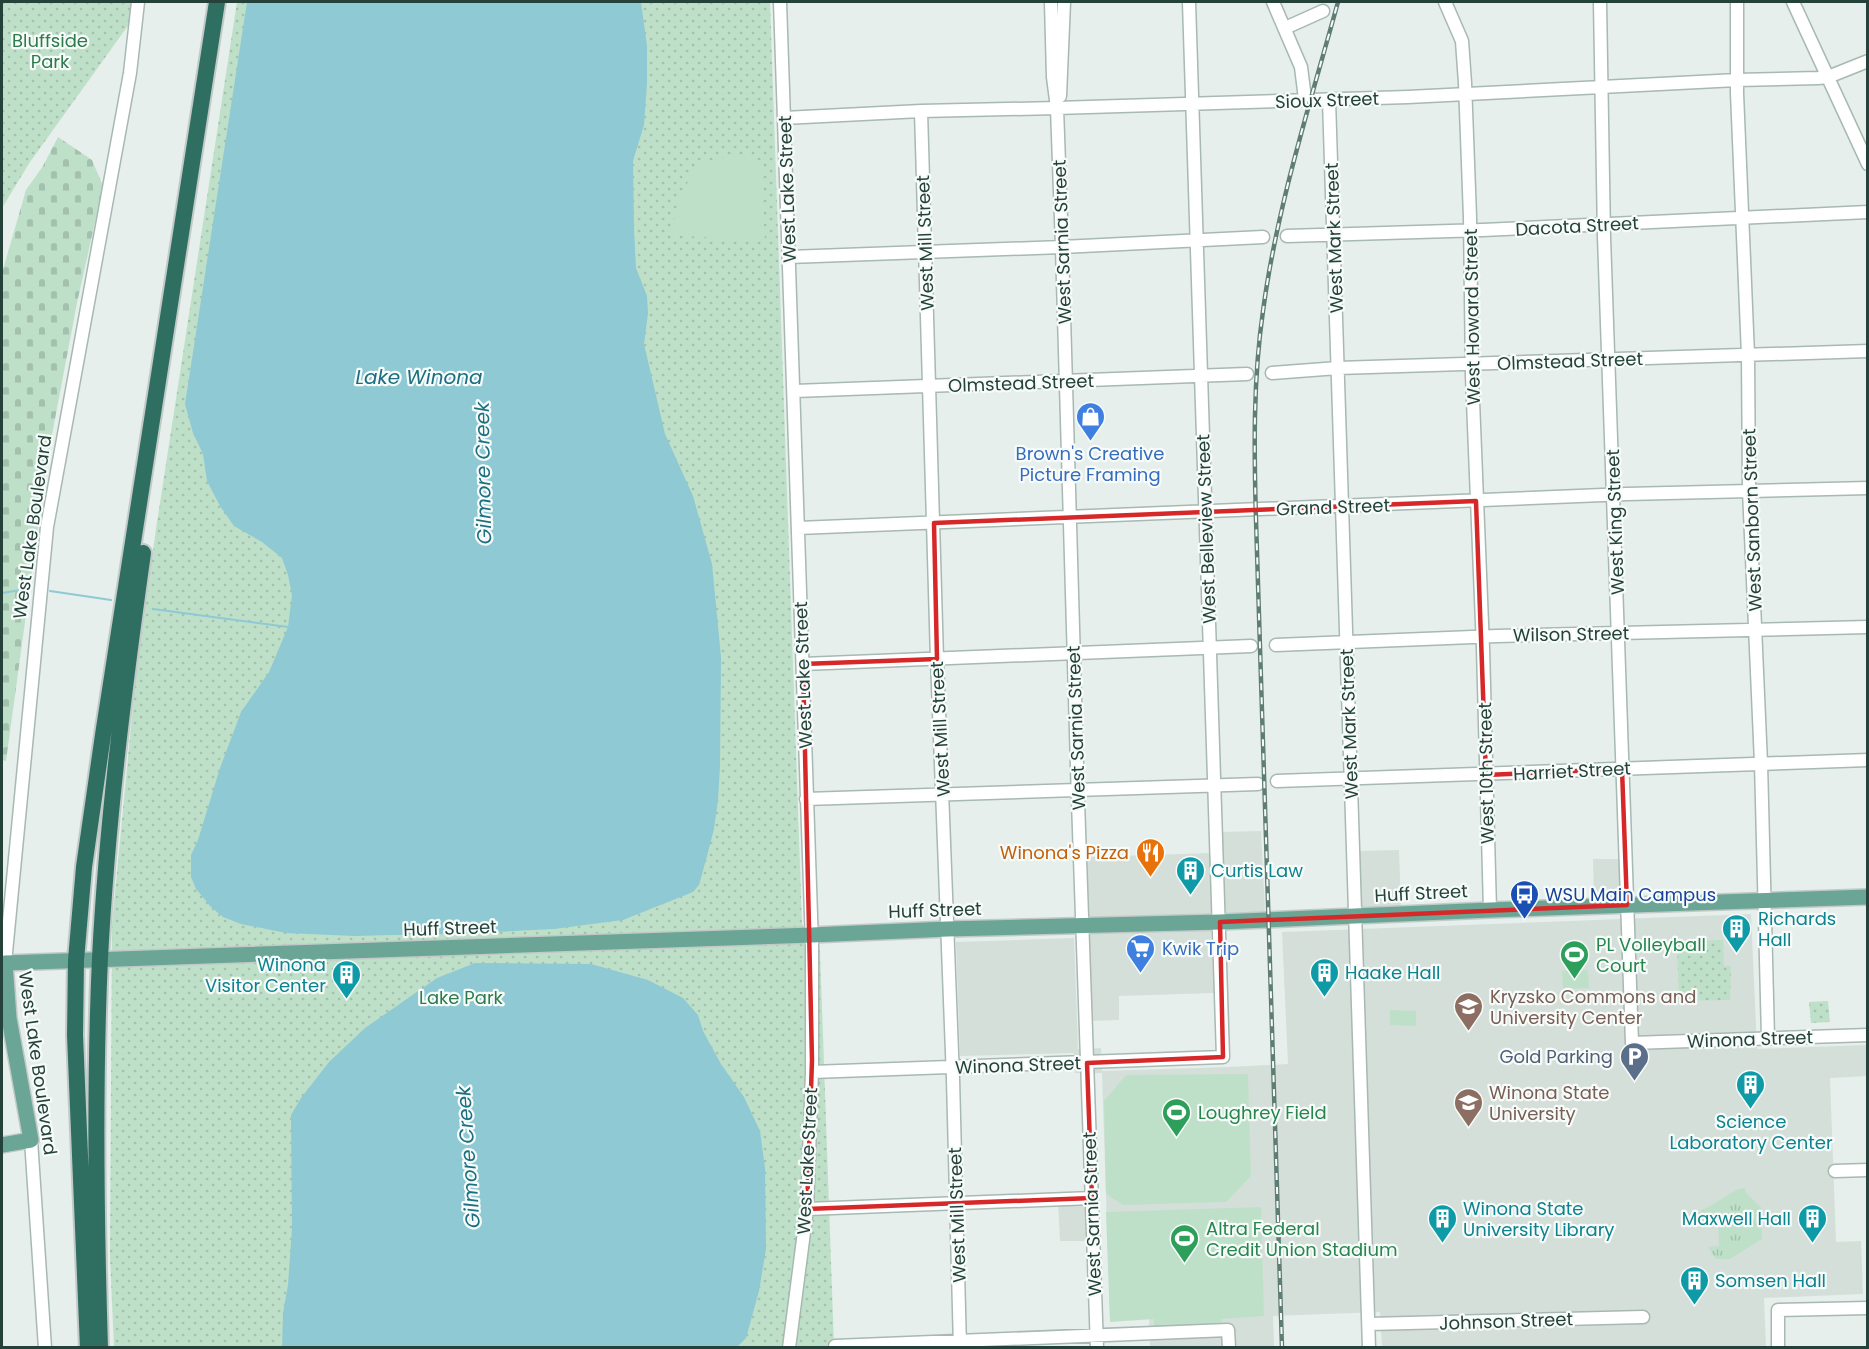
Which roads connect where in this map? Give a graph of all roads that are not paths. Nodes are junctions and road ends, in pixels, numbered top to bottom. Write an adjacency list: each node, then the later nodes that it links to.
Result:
1 (138, 2): 91 (street, West Lake Boulevard)
2 (217, 2): 89 (highway)
3 (228, 2): 90 (highway)
4 (780, 2): 25 (street, West Lake Street)
5 (1051, 2): 23 (street, West Sarnia Street)
6 (1064, 2): 23 (street, West Sarnia Street)
7 (1189, 2): 22 (street, West Belleview Street)
8 (1273, 2): 14 (street)
9 (1445, 2): 19 (street, West Howard Street)
10 (1600, 2): 18 (street, West King Street)
11 (1737, 2): 17 (street, West Sanborn Street)
12 (1793, 2): 16 (street)
13 (1323, 11): 14 (street)
14 (1285, 28): 20 (street)
15 (1868, 61): 16 (street, Sioux Street)
16 (1828, 77): 17 (street, Sioux Street); 26 (street)
17 (1737, 80): 18 (street, Sioux Street); 28 (street, West Sanborn Street)
18 (1601, 88): 19 (street, Sioux Street); 29 (street, West King Street)
19 (1465, 93): 21 (street, Sioux Street); 30 (street, West Howard Street)
20 (1305, 99): 21 (street, Sioux Street); 22 (street, Sioux Street)
21 (1329, 100): 31 (street, West Mark Street)
22 (1193, 104): 23 (street, Sioux Street); 34 (street, West Belleview Street)
23 (1058, 108): 24 (street, Sioux Street); 35 (street, West Sarnia Street)
24 (921, 111): 25 (street, Sioux Street); 36 (street, West Mill Street)
25 (784, 117): 37 (street, West Lake Street)
26 (1868, 164)
27 (1868, 212): 28 (street, Dacota Street)
28 (1742, 218): 29 (street, Dacota Street); 39 (street, West Sanborn Street)
29 (1606, 224): 30 (street, Dacota Street); 40 (street, West King Street)
30 (1470, 231): 31 (street, Dacota Street); 41 (street, West Howard Street)
31 (1333, 234): 32 (street, Dacota Street); 42 (street, West Mark Street)
32 (1287, 236)
33 (1263, 237): 34 (street)
34 (1198, 239): 35 (street); 45 (street, West Belleview Street)
35 (1062, 247): 36 (street); 46 (street, West Sarnia Street)
36 (925, 250): 37 (street); 47 (street, West Mill Street)
37 (789, 256): 48 (street, West Lake Street)
38 (1868, 351): 39 (street, Olmstead Street)
39 (1748, 355): 40 (street, Olmstead Street); 50 (street, West Sanborn Street)
40 (1610, 360): 41 (street, Olmstead Street); 51 (street, West King Street)
41 (1472, 365): 42 (street, Olmstead Street); 52 (street, West Howard Street)
42 (1338, 368): 43 (street, Olmstead Street); 53 (street, West Mark Street)
43 (1272, 373)
44 (1247, 374): 45 (street, Olmstead Street)
45 (1202, 376): 46 (street, Olmstead Street); 54 (street, West Belleview Street)
46 (1065, 381): 47 (street, Olmstead Street); 55 (street, West Sarnia Street)
47 (928, 387): 48 (street, Olmstead Street); 56 (street, West Mill Street)
48 (795, 391): 57 (street, West Lake Street)
49 (1868, 488): 50 (street, Grand Street)
50 (1749, 490): 51 (street, Grand Street); 59 (street, West Sanborn Street)
51 (1614, 495): 52 (street, Grand Street); 60 (street, West King Street)
52 (1476, 501): 53 (street, Grand Street); 61 (street, West Howard Street)
53 (1342, 507): 54 (street, Grand Street); 62 (street, West Mark Street)
54 (1205, 512): 55 (street, Grand Street); 65 (street, West Belleview Street)
55 (1070, 518): 56 (street, Grand Street); 66 (street, West Sarnia Street)
56 (934, 523): 57 (street, Grand Street); 67 (street, West Mill Street)
57 (798, 528): 68 (street, West Lake Street)
58 (1868, 627): 59 (street, Wilson Street)
59 (1755, 630): 60 (street, Wilson Street); 70 (street, West Sanborn Street)
60 (1618, 633): 61 (street, Wilson Street); 71 (street, West King Street)
61 (1482, 637): 62 (street, Wilson Street); 72 (street, West 10th Street)
62 (1347, 642): 63 (street, Wilson Street); 73 (street, West Mark Street)
63 (1276, 645)
64 (1251, 646): 65 (street)
65 (1209, 648): 66 (street); 75 (street, West Belleview Street)
66 (1074, 652): 67 (street); 77 (street, West Sarnia Street)
67 (937, 659): 68 (street); 78 (street, West Mill Street)
68 (802, 664): 79 (street, West Lake Street)
69 (1868, 760): 70 (street, Harriet Street)
70 (1761, 763): 71 (street, Harriet Street); 81 (street, West Sanborn Street)
71 (1622, 768): 72 (street, Harriet Street); 82 (street, West King Street)
72 (1485, 775): 73 (street, Harriet Street); 83 (street, West 10th Street)
73 (1351, 778): 74 (street, Harriet Street); 84 (street, West Mark Street)
74 (1277, 781)
75 (1215, 784): 76 (street); 77 (street); 85 (street, West Belleview Street)
76 (1258, 784)
77 (1077, 790): 78 (street); 86 (street, West Sarnia Street)
78 (943, 795): 79 (street); 87 (street, West Mill Street)
79 (806, 799): 88 (street, West Lake Street)
80 (1868, 897): 81 (main road, Huff Street)
81 (1764, 901): 82 (main road, Huff Street); 93 (street, West Sanborn Street)
82 (1628, 905): 83 (main road, Huff Street); 94 (street, West King Street)
83 (1490, 909): 84 (main road, Huff Street)
84 (1356, 915): 85 (main road, Huff Street); 108 (street, West Mark Street)
85 (1220, 921): 86 (main road, Huff Street); 95 (street, West Belleview Street)
86 (1082, 926): 87 (main road, Huff Street); 96 (street, West Sarnia Street)
87 (947, 929): 88 (main road, Huff Street); 97 (street, West Mill Street)
88 (812, 935): 90 (main road, Huff Street); 98 (street, West Lake Street)
89 (76, 960): 90 (main road, Huff Street); 91 (main road, Huff Street); 113 (highway)
90 (100, 960): 114 (highway)
91 (5, 963): 99 (main road, West Lake Boulevard)
92 (1868, 1035): 93 (street, Winona Street)
93 (1768, 1038): 94 (street, Winona Street)
94 (1632, 1043)
95 (1223, 1057): 96 (street, Winona Street)
96 (1087, 1063): 97 (street, Winona Street); 103 (street, West Sarnia Street)
97 (952, 1067): 98 (street, Winona Street); 104 (street, West Mill Street)
98 (812, 1072): 105 (street, West Lake Street)
99 (31, 1140): 100 (main road); 112 (street, West Lake Boulevard)
100 (2, 1145)
101 (1868, 1170): 102 (street)
102 (1835, 1171)
103 (1092, 1198): 104 (street); 109 (street, West Sarnia Street)
104 (957, 1203): 105 (street); 110 (street, West Mill Street)
105 (807, 1209): 115 (street, West Lake Street)
106 (1868, 1308): 118 (street)
107 (1643, 1317): 108 (street, Johnson Street)
108 (1369, 1324): 117 (street, West Mark Street)
109 (1097, 1341): 110 (street); 116 (street)
110 (960, 1344): 111 (street)
111 (836, 1346)
112 (45, 1347)
113 (88, 1347)
114 (100, 1347)
115 (789, 1347)
116 (1229, 1347)
117 (1369, 1347)
118 (1778, 1347)

